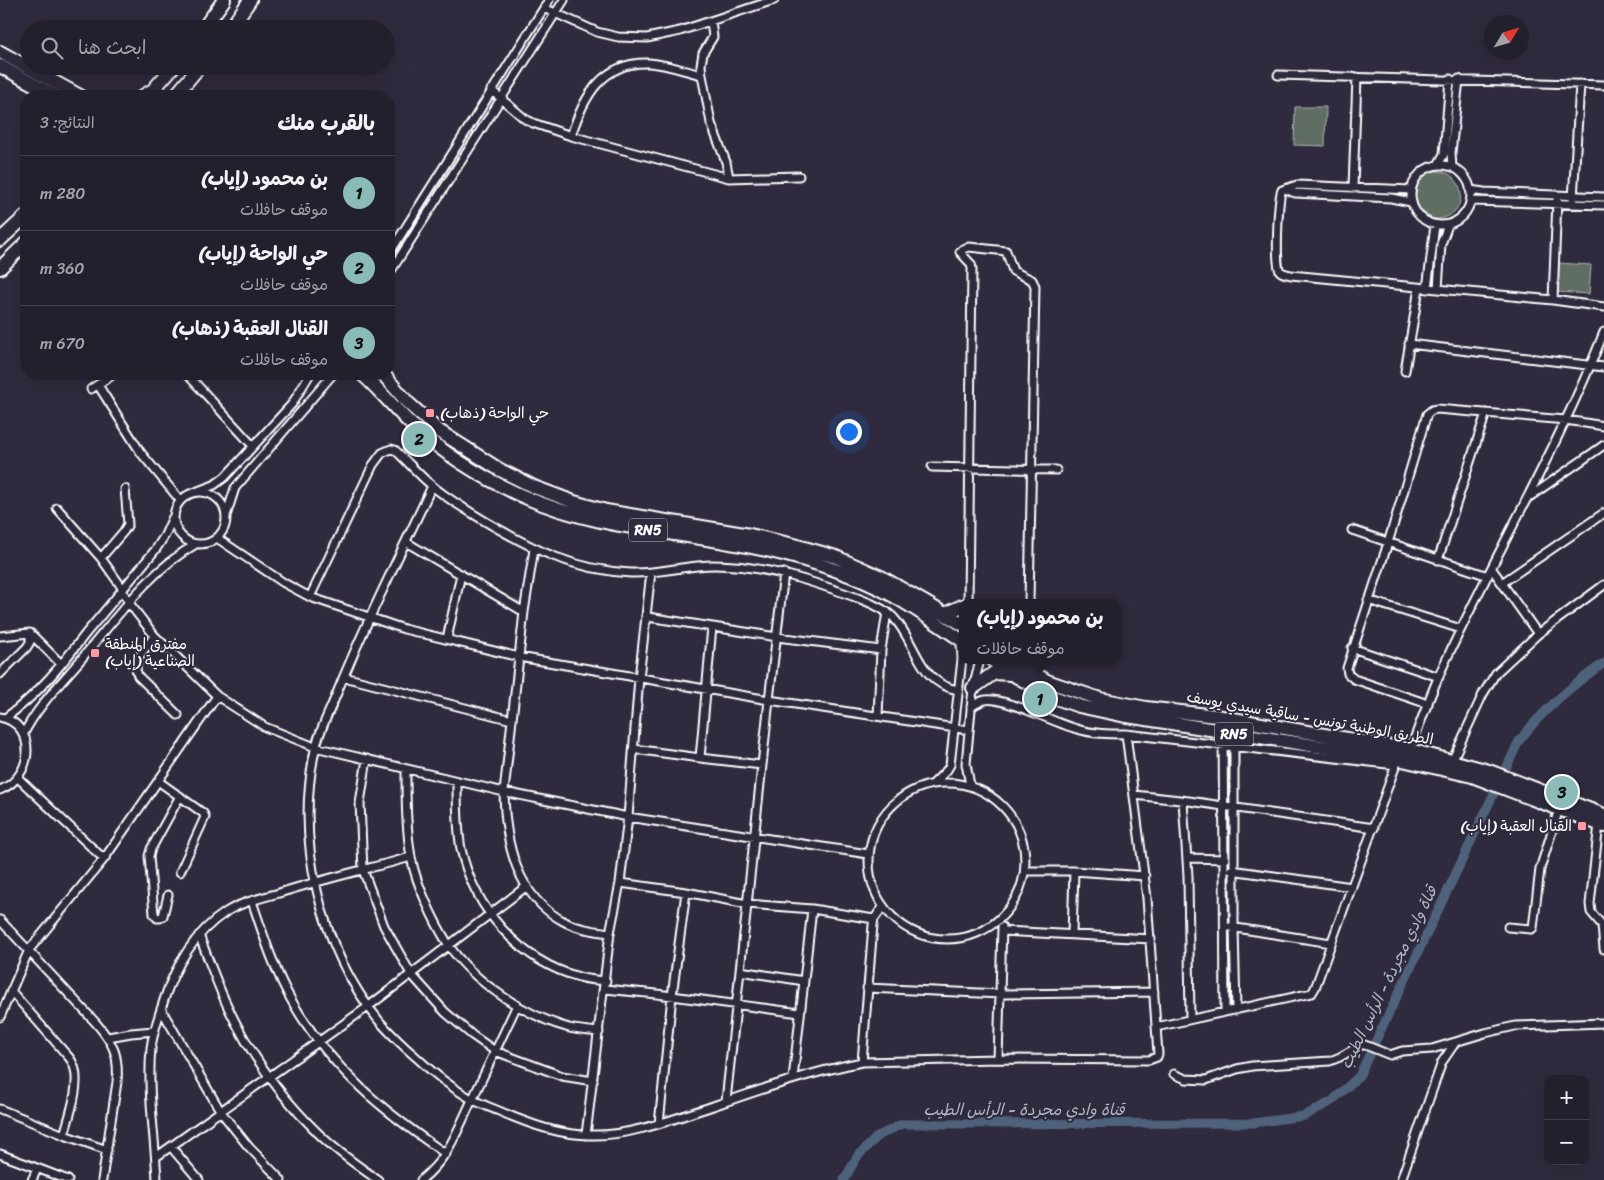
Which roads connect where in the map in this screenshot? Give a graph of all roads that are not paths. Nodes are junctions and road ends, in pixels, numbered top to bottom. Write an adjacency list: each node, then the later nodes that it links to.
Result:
1 (224, 0): 8 (highway)
2 (250, 0): 9 (highway)
3 (550, 0): 6 (street)
4 (564, 0): 7 (street)
5 (774, 0): 10 (street)
6 (544, 8): 7 (street); 28 (street)
7 (556, 14): 10 (street); 29 (street)
8 (210, 20)
9 (236, 20)
10 (711, 21): 17 (street)
11 (0, 52): 12 (highway)
12 (20, 63)
13 (0, 66): 24 (highway)
14 (42, 75): 25 (highway)
15 (166, 75): 26 (highway)
16 (192, 75): 27 (highway)
17 (702, 75): 30 (street); 34 (street)
18 (1278, 75): 19 (street)
19 (1358, 77): 20 (street); 36 (street)
20 (1450, 79): 21 (street); 31 (street)
21 (1460, 79): 22 (street); 32 (street)
22 (1580, 84): 23 (street); 40 (street)
23 (1604, 85)
24 (44, 90)
25 (69, 90)
26 (153, 90)
27 (180, 90)
28 (491, 90): 29 (street); 51 (street)
29 (501, 98): 30 (street); 53 (street)
30 (571, 136): 34 (street)
31 (1438, 165): 32 (street); 37 (street)
32 (1452, 167): 38 (street)
33 (799, 176): 34 (street)
34 (729, 178)
35 (1284, 188): 36 (street); 42 (street); 55 (street)
36 (1354, 188): 37 (street)
37 (1411, 190): 42 (street)
38 (1470, 190): 39 (street); 43 (street)
39 (1557, 195): 40 (street); 45 (street)
40 (1573, 195): 41 (street); 44 (street)
41 (1604, 197)
42 (1411, 202): 48 (street)
43 (1470, 202): 45 (street); 49 (street)
44 (1572, 203): 45 (street); 46 (street)
45 (1557, 204): 58 (street)
46 (1604, 205)
47 (20, 222): 50 (highway)
48 (1434, 225): 49 (street); 56 (street)
49 (1448, 225): 57 (street)
50 (0, 240)
51 (395, 244)
52 (20, 249): 54 (highway)
53 (395, 265)
54 (0, 268)
55 (1419, 288): 56 (street); 61 (street)
56 (1428, 289): 57 (street)
57 (1438, 289): 58 (street)
58 (1553, 300): 59 (street)
59 (1604, 307)
60 (1604, 332): 62 (street)
61 (1409, 344): 62 (street); 64 (street)
62 (1591, 366): 63 (street); 72 (street)
63 (1604, 367)
64 (1404, 371)
65 (105, 380): 84 (street)
66 (192, 380): 74 (street)
67 (306, 380): 74 (street)
68 (328, 380): 87 (street)
69 (368, 380): 123 (highway, RN5)
70 (388, 380): 112 (highway, RN5)
71 (1486, 413): 72 (street); 92 (street); 96 (street)
72 (1566, 420): 73 (street); 83 (street)
73 (1604, 426)
74 (253, 446): 82 (street)
75 (1604, 446): 83 (street)
76 (932, 467): 77 (street)
77 (970, 468): 78 (street); 78 (street); 105 (street)
78 (1031, 469): 79 (street); 106 (street)
79 (1056, 470)
80 (432, 486): 91 (street); 94 (street); 104 (street)
81 (125, 490): 95 (street)
82 (198, 491): 84 (street); 87 (street)
83 (1526, 499): 98 (street)
84 (180, 500): 88 (street)
85 (57, 508): 95 (street)
86 (1604, 513): 101 (street)
87 (226, 516): 90 (street)
88 (173, 517): 93 (street); 103 (street)
89 (1352, 530): 92 (street)
90 (217, 538): 93 (street); 104 (street)
91 (406, 542): 100 (street); 114 (street)
92 (1388, 543): 96 (street); 107 (street)
93 (196, 544): 108 (street)
94 (534, 549): 97 (street); 110 (street)
95 (101, 558): 103 (street)
96 (1438, 560): 98 (street)
97 (652, 572): 99 (street); 113 (street)
98 (1490, 572): 101 (street); 117 (street)
99 (784, 573): 111 (street); 122 (street)
100 (461, 574): 110 (street); 124 (street)
101 (1502, 583): 119 (street)
102 (1604, 585): 119 (street)
103 (122, 589): 108 (street); 128 (street)
104 (310, 597): 114 (street)
105 (968, 599)
106 (1029, 599)
107 (1368, 600): 117 (street); 125 (street)
108 (129, 603): 120 (street); 152 (street)
109 (959, 607): 112 (highway)
110 (524, 612): 127 (street)
111 (886, 612): 126 (street); 140 (street)
112 (944, 614): 115 (highway, RN5)
113 (648, 617): 116 (street); 137 (street)
114 (370, 618): 124 (street); 135 (street)
115 (959, 622)
116 (712, 627): 122 (street); 139 (street)
117 (1461, 629): 136 (street)
118 (30, 634): 121 (street); 128 (street); 133 (street)
119 (1538, 634): 159 (street)
120 (154, 635): 141 (street); 145 (street)
121 (0, 636)
122 (777, 637): 126 (street); 142 (street)
123 (959, 638)
124 (447, 639): 127 (street)
125 (1352, 648): 136 (street); 143 (street)
126 (881, 650): 146 (street)
127 (519, 657): 137 (street); 148 (street)
128 (61, 664): 147 (street)
129 (961, 664): 140 (street)
130 (979, 664): 138 (street)
131 (998, 664): 134 (highway, الطريق الوطنية تونس - ساقية سيدي يوسف / RN5)
132 (1025, 665): 156 (highway, الطريق الوطنية تونس - ساقية سيدي يوسف / RN5)
133 (0, 674)
134 (1012, 674): 138 (highway); 153 (highway, الطريق الوطنية تونس - ساقية سيدي يوسف / RN5)
135 (344, 677): 148 (street); 154 (street)
136 (1438, 677): 143 (street)
137 (640, 678): 139 (street); 155 (street)
138 (973, 688): 144 (street)
139 (707, 689): 142 (street); 157 (street)
140 (958, 690): 149 (street)
141 (217, 696): 154 (street); 165 (street)
142 (769, 700): 146 (street); 161 (street)
143 (1428, 704): 156 (street)
144 (972, 707): 150 (street); 151 (street)
145 (178, 715)
146 (878, 716): 149 (street)
147 (2, 717): 152 (street)
148 (512, 720): 171 (street)
149 (954, 728): 150 (street); 167 (street)
150 (969, 730): 168 (street)
151 (1126, 734): 153 (street); 172 (street)
152 (23, 735): 164 (street)
153 (1228, 739): 160 (highway, الطريق الوطنية تونس - ساقية سيدي يوسف / RN5); 175 (street); 176 (street)
154 (315, 747): 158 (street); 194 (street)
155 (634, 749): 157 (street); 178 (street)
156 (1410, 750): 159 (highway, الطريق الوطنية تونس - ساقية سيدي يوسف / RN5)
157 (700, 758): 161 (street)
158 (367, 760): 162 (street); 187 (street)
159 (1452, 761): 163 (highway, الطريق الوطنية تونس - ساقية سيدي يوسف / RN5)
160 (1397, 762): 163 (highway, الطريق الوطنية تونس - ساقية سيدي يوسف / RN5); 180 (street)
161 (762, 765): 181 (street)
162 (406, 769): 166 (street); 183 (street)
163 (1487, 776): 169 (highway, الطريق الوطنية تونس - ساقية سيدي يوسف / RN5)
164 (18, 778): 170 (street); 185 (street)
165 (158, 781): 173 (street); 185 (street)
166 (457, 781): 171 (street); 204 (street)
167 (934, 783): 168 (street); 182 (street)
168 (970, 785): 190 (street)
169 (1522, 789): 177 (highway, الطريق الوطنية تونس - ساقية سيدي يوسف / RN5); 179 (highway, الطريق الوطنية تونس - ساقية سيدي يوسف / RN5)
170 (0, 790)
171 (504, 792): 178 (street); 196 (street)
172 (1134, 795): 174 (street); 193 (street)
173 (180, 796): 192 (street); 199 (street)
174 (1183, 800): 175 (street); 184 (street)
175 (1224, 807): 176 (street); 186 (street)
176 (1234, 808): 180 (street); 189 (street)
177 (1559, 809): 179 (highway, الطريق الوطنية تونس - ساقية سيدي يوسف / RN5); 210 (street)
178 (628, 817): 181 (street); 195 (street)
179 (1602, 821): 219 (street)
180 (1374, 828): 197 (street)
181 (754, 837): 182 (street); 201 (street)
182 (868, 854): 202 (street)
183 (411, 858): 187 (street); 217 (street)
184 (1187, 858): 186 (street); 238 (street)
185 (104, 859): 218 (street)
186 (1225, 859): 188 (street)
187 (363, 870): 194 (street); 221 (street)
188 (1225, 870): 189 (street); 208 (street)
189 (1234, 870): 197 (street); 209 (street)
190 (1024, 871): 191 (street); 207 (street)
191 (1074, 871): 193 (street); 213 (street)
192 (180, 872)
193 (1145, 876): 215 (street)
194 (314, 882): 200 (street); 232 (street)
195 (620, 883): 198 (street); 212 (street)
196 (527, 886): 204 (street); 212 (street)
197 (1352, 887): 216 (street)
198 (686, 892): 201 (street); 229 (street)
199 (168, 895)
200 (252, 901): 214 (street); 244 (street)
201 (747, 904): 203 (street); 220 (street)
202 (883, 907): 205 (street); 207 (street)
203 (812, 909): 205 (street); 223 (street)
204 (489, 915): 217 (street); 222 (street)
205 (874, 919): 224 (street)
206 (0, 920): 218 (street)
207 (1000, 921): 211 (street)
208 (1224, 927): 209 (street); 235 (street)
209 (1234, 927): 216 (street); 234 (street)
210 (1508, 927)
211 (1003, 931): 213 (street); 228 (street)
212 (610, 933): 222 (street)
213 (1072, 934): 215 (street)
214 (199, 936): 233 (street); 250 (street)
215 (1151, 939): 227 (street)
216 (1331, 943): 234 (street)
217 (449, 946): 221 (street); 230 (street)
218 (29, 950): 226 (street); 243 (street)
219 (1604, 950)
220 (740, 971): 223 (street); 231 (street)
221 (411, 974): 232 (street); 246 (street)
222 (606, 981): 225 (street)
223 (804, 981): 236 (street)
224 (867, 988): 228 (street); 248 (street)
225 (605, 989): 229 (street); 242 (street)
226 (11, 992): 237 (street); 259 (street)
227 (1154, 992): 228 (street); 240 (street)
228 (1001, 994): 247 (street)
229 (672, 996): 231 (street); 257 (street)
230 (517, 1005): 242 (street); 246 (street)
231 (735, 1005): 236 (street); 254 (street)
232 (368, 1006): 244 (street); 253 (street)
233 (161, 1010): 241 (street); 256 (street)
234 (1236, 1010): 235 (street)
235 (1224, 1012): 238 (street)
236 (800, 1013): 251 (street)
237 (0, 1016)
238 (1190, 1019): 240 (street)
239 (1604, 1023): 245 (street)
240 (1156, 1027): 247 (street)
241 (154, 1031): 243 (street); 264 (street)
242 (599, 1032): 252 (street)
243 (108, 1037): 261 (street)
244 (318, 1040): 250 (street); 263 (street)
245 (1457, 1041): 249 (street); 274 (street)
246 (495, 1051): 252 (street); 253 (street)
247 (998, 1059): 248 (street)
248 (862, 1062): 251 (street)
249 (1174, 1074)
250 (269, 1076): 256 (street); 272 (street)
251 (793, 1079): 254 (street)
252 (593, 1081): 258 (street)
253 (472, 1100): 258 (street); 263 (street)
254 (726, 1101): 257 (street)
255 (0, 1109): 259 (street)
256 (221, 1112): 260 (street); 271 (street)
257 (659, 1124): 258 (street)
258 (586, 1135)
259 (64, 1136): 261 (street)
260 (171, 1147): 264 (street); 270 (street)
261 (107, 1150): 268 (street)
262 (0, 1154): 265 (street)
263 (446, 1154): 273 (street)
264 (156, 1157): 269 (street)
265 (37, 1169): 266 (street); 267 (street)
266 (32, 1180)
267 (68, 1180)
268 (102, 1180)
269 (157, 1180)
270 (199, 1180)
271 (281, 1180)
272 (378, 1180)
273 (421, 1180)
274 (1401, 1180)

